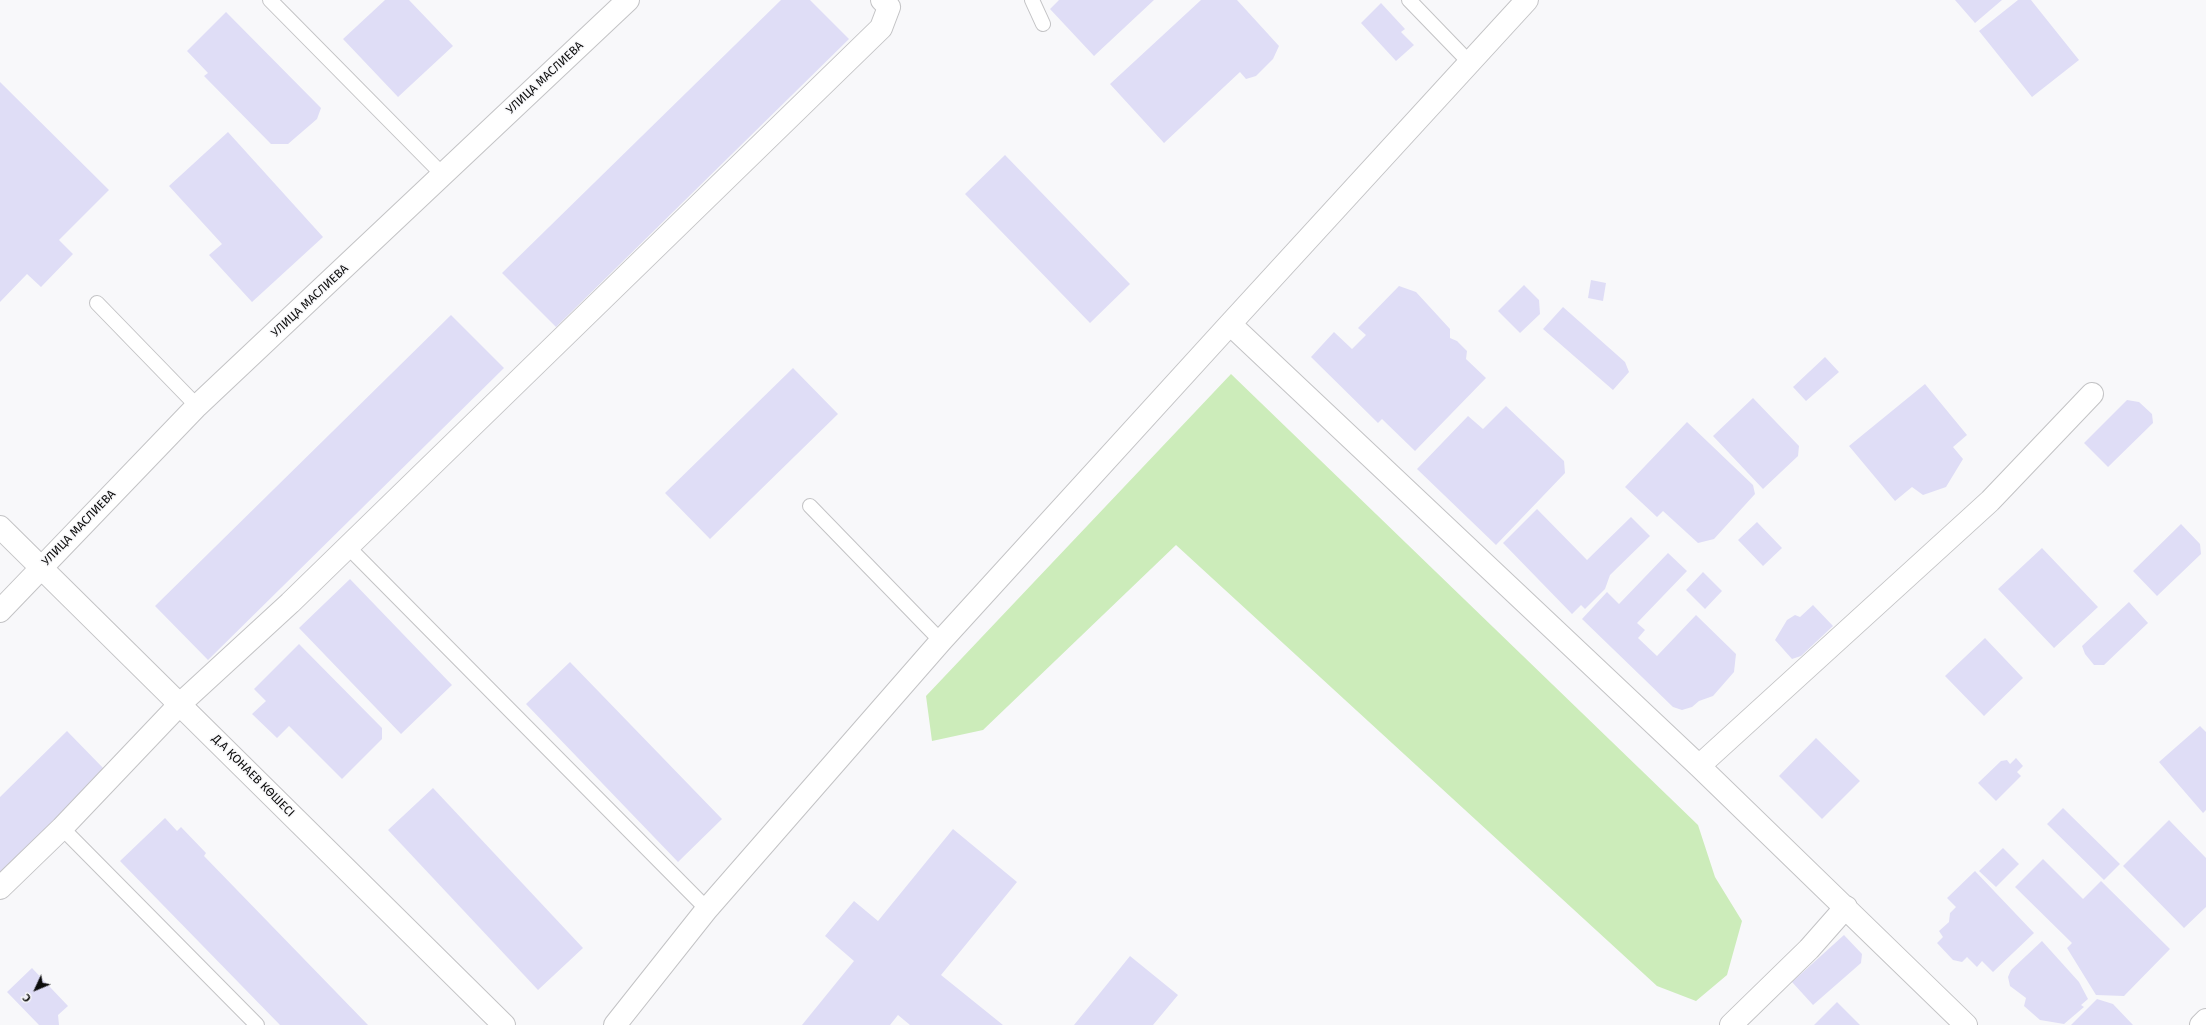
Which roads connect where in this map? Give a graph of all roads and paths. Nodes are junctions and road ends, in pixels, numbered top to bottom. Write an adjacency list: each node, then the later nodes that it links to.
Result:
1 (270, 0): 9 (lane)
2 (628, 0): 9 (street, УЛИЦА МАСЛИЕВА)
3 (882, 0): 16 (street)
4 (1032, 0): 7 (lane)
5 (1409, 0): 8 (lane)
6 (1527, 0): 8 (street)
7 (1044, 24)
8 (1470, 62): 11 (street)
9 (443, 175): 13 (street, УЛИЦА МАСЛИЕВА)
10 (97, 303): 13 (lane)
11 (1230, 324): 19 (street); 21 (street)
12 (2092, 394): 21 (street)
13 (197, 406): 17 (street, УЛИЦА МАСЛИЕВА)
14 (810, 506): 19 (lane)
15 (0, 527): 17 (street, Д.А ҚОНАЕВ КӨШЕСІ)
16 (347, 546): 20 (street); 25 (lane)
17 (41, 566): 18 (street, УЛИЦА МАСЛИЕВА); 20 (street, Д.А ҚОНАЕВ КӨШЕСІ)
18 (0, 611)
19 (941, 641): 25 (street)
20 (180, 704): 22 (street); 28 (street, Д.А ҚОНАЕВ КӨШЕСІ)
21 (1699, 766): 24 (street)
22 (62, 828): 23 (street); 27 (lane)
23 (0, 888)
24 (1846, 907): 30 (street); 31 (street)
25 (707, 909): 29 (street)
26 (2206, 1020): 32 (street)
27 (257, 1025)
28 (504, 1025)
29 (616, 1025)
30 (1731, 1025)
31 (1966, 1025)
32 (2201, 1025)

